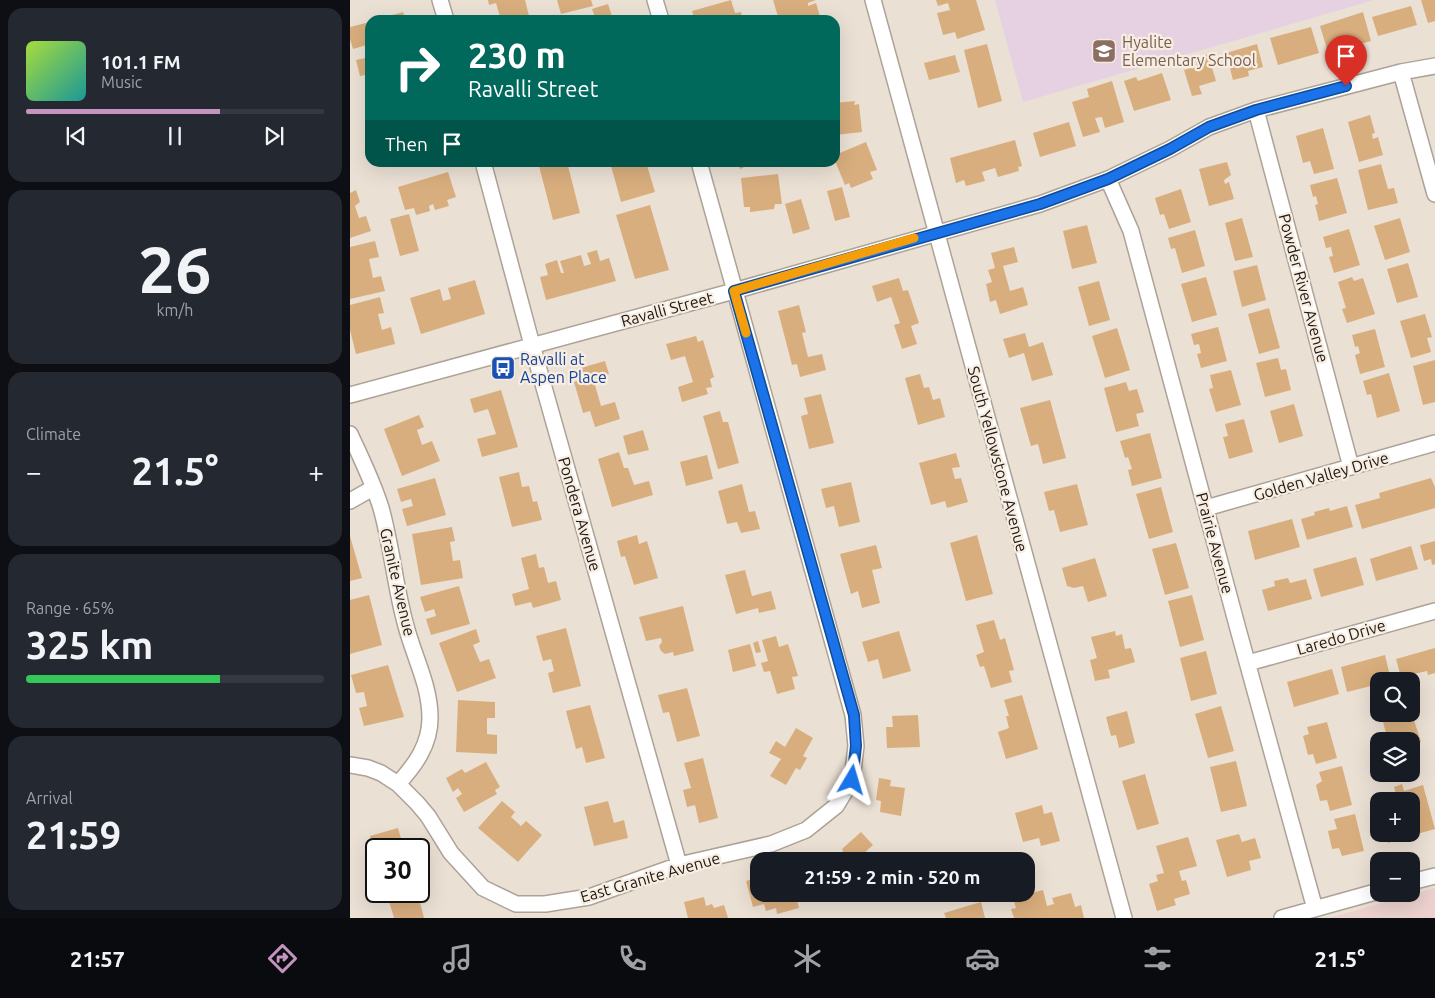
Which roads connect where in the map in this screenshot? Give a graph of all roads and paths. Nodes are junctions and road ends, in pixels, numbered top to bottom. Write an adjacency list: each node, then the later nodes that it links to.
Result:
1 (440, 0): 4 (street)
2 (655, 0): 5 (street)
3 (873, 0): 13 (street, South Yellowstone Avenue)
4 (444, 15)
5 (660, 15)
6 (1435, 66): 7 (street, Ravalli Street)
7 (1401, 72): 8 (street, Ravalli Street); 12 (street)
8 (1256, 110): 11 (street, Ravalli Street); 19 (street, Powder River Avenue)
9 (484, 167): 15 (street, Pondera Avenue)
10 (701, 167): 14 (street, East Granite Avenue)
11 (1108, 179): 13 (street, Ravalli Street); 22 (street, Prairie Avenue)
12 (1435, 194)
13 (936, 232): 14 (street, Ravalli Street); 32 (street, South Yellowstone Avenue)
14 (734, 291): 15 (street, Ravalli Street); 27 (street, East Granite Avenue)
15 (532, 345): 16 (street, Ravalli Street); 27 (street, Pondera Avenue)
16 (350, 396)
17 (350, 434): 20 (street, Granite Avenue)
18 (1435, 444): 19 (street, Golden Valley Drive)
19 (1351, 467): 22 (street, Golden Valley Drive)
20 (374, 488): 21 (street); 26 (street, Granite Avenue)
21 (350, 501)
22 (1206, 508): 24 (street, Prairie Avenue)
23 (1435, 611): 24 (street, Laredo Drive)
24 (1248, 663): 31 (street, Prairie Avenue)
25 (350, 765): 26 (street, East Granite Avenue)
26 (398, 784): 27 (street, East Granite Avenue)
27 (679, 865)
28 (1435, 876): 29 (street)
29 (1420, 880)
30 (1370, 894): 31 (street)
31 (1315, 909): 33 (street)
32 (1124, 918)
33 (1282, 918)

